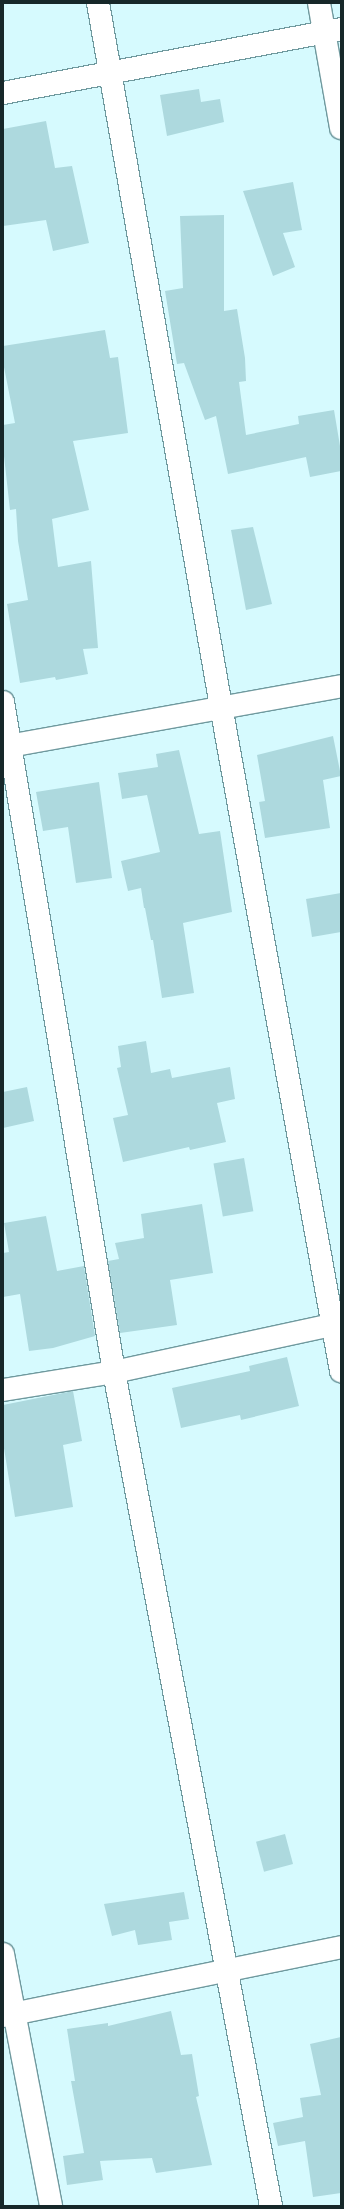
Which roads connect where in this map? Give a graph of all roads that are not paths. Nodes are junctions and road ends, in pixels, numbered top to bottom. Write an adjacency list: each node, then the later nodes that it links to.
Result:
1 (98, 3): 4 (street)
2 (319, 3): 3 (street)
3 (333, 31): 4 (street); 6 (street)
4 (111, 72): 5 (street); 9 (street)
5 (3, 93)
6 (341, 128)
7 (341, 686): 9 (street)
8 (3, 702): 10 (street)
9 (221, 706): 10 (street); 11 (street)
10 (7, 746): 13 (street)
11 (337, 1324): 12 (street); 13 (street)
12 (341, 1371)
13 (114, 1372): 14 (street); 17 (street)
14 (3, 1390)
15 (341, 1947): 17 (street)
16 (3, 1954): 18 (street)
17 (228, 1970): 18 (street); 20 (street)
18 (8, 2015): 19 (street)
19 (51, 2206)
20 (271, 2206)

